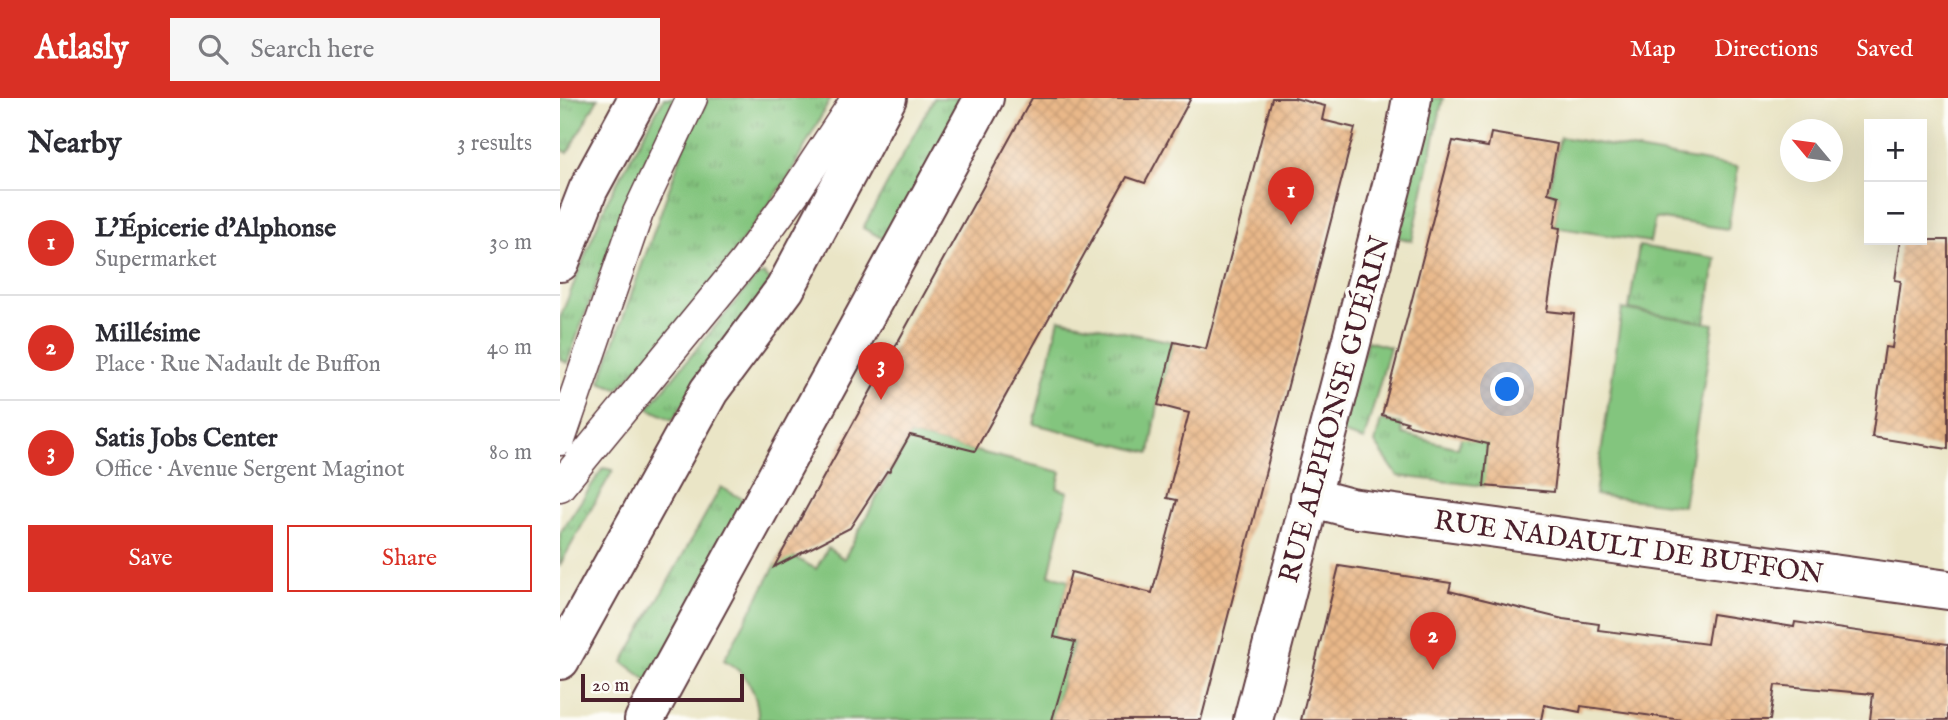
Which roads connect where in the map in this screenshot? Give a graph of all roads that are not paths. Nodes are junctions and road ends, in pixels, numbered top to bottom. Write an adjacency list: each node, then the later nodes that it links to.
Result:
1 (638, 98): 9 (street)
2 (692, 98): 10 (lane)
3 (856, 98): 11 (lane)
4 (868, 98): 8 (lane)
5 (887, 98): 8 (street)
6 (984, 98): 15 (street)
7 (1412, 98): 12 (street, RUE ALPHONSE GUÉRIN)
8 (828, 208): 14 (street)
9 (560, 262)
10 (560, 440)
11 (560, 486)
12 (1310, 497): 13 (street, RUE NADAULT DE BUFFON); 16 (street, RUE ALPHONSE GUÉRIN)
13 (1948, 590)
14 (560, 660)
15 (644, 720)
16 (1253, 720)

